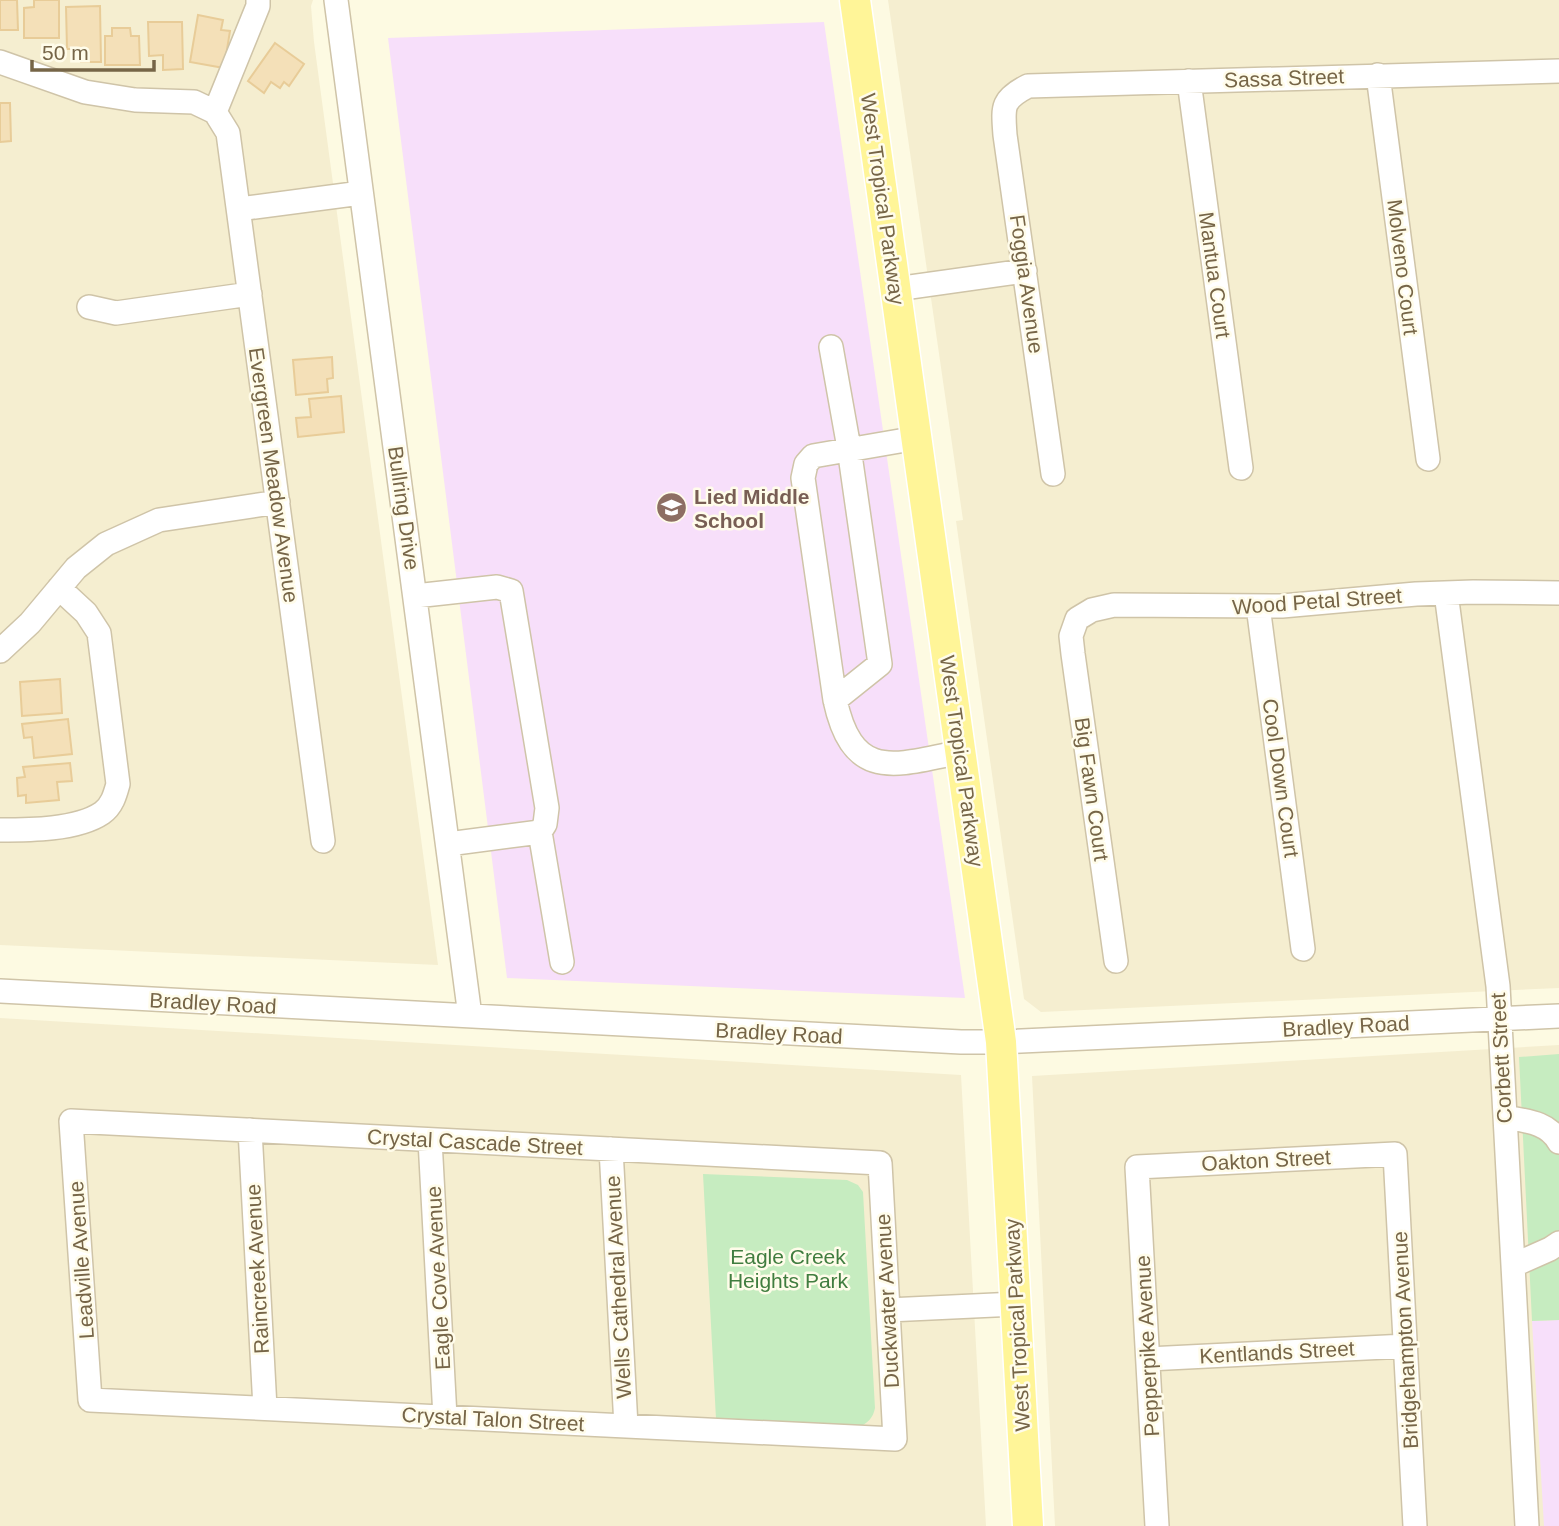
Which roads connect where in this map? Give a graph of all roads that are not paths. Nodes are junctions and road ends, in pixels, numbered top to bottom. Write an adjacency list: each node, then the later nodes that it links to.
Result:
1 (258, 0): 9 (street)
2 (335, 0): 10 (street, Bullring Drive)
3 (855, 0): 13 (main road, West Tropical Parkway)
4 (0, 62): 9 (street)
5 (1559, 71): 6 (street, Sassa Street)
6 (1378, 75): 7 (street, Sassa Street); 19 (street, Molveno Court)
7 (1189, 81): 8 (street, Sassa Street); 20 (street, Mantua Court)
8 (1011, 95): 12 (street, Foggia Avenue)
9 (215, 112): 11 (street, Evergreen Meadow Avenue)
10 (361, 192): 11 (street); 26 (street, Bullring Drive)
11 (239, 209): 14 (street, Evergreen Meadow Avenue)
12 (1026, 271): 13 (street); 21 (street, Foggia Avenue)
13 (896, 289): 17 (main road, West Tropical Parkway)
14 (250, 294): 15 (street); 22 (street, Evergreen Meadow Avenue)
15 (89, 307)
16 (831, 347): 18 (street)
17 (917, 438): 18 (street); 31 (main road, West Tropical Parkway)
18 (849, 448): 30 (street); 30 (street)
19 (1429, 459)
20 (1241, 468)
21 (1053, 474)
22 (278, 502): 23 (street); 34 (street, Evergreen Meadow Avenue)
23 (59, 588): 29 (street); 32 (street)
24 (1446, 593): 25 (street, Wood Petal Street); 27 (street, Wood Petal Street); 42 (street, Corbett Street)
25 (1559, 593)
26 (415, 596): 33 (street); 35 (street, Bullring Drive)
27 (1258, 606): 28 (street, Wood Petal Street); 36 (street, Cool Down Court)
28 (1077, 619): 37 (street, Big Fawn Court)
29 (0, 651)
30 (835, 700): 31 (street)
31 (961, 752): 43 (main road, West Tropical Parkway)
32 (0, 830)
33 (540, 832): 35 (street); 38 (street)
34 (323, 841)
35 (448, 844): 40 (street, Bullring Drive)
36 (1303, 949)
37 (1116, 961)
38 (562, 962)
39 (0, 991): 40 (street, Bradley Road)
40 (470, 1016): 43 (street, Bradley Road)
41 (1559, 1016): 42 (street, Bradley Road)
42 (1499, 1018): 43 (street, Bradley Road); 44 (street, Corbett Street)
43 (1001, 1042): 55 (main road, West Tropical Parkway)
44 (1505, 1117): 48 (street); 54 (street, Corbett Street)
45 (71, 1121): 46 (street, Crystal Cascade Street); 59 (street, Leadville Avenue)
46 (250, 1130): 47 (street, Crystal Cascade Street); 60 (street, Raincreek Avenue)
47 (430, 1140): 49 (street, Crystal Cascade Street); 61 (street, Eagle Cove Avenue)
48 (1559, 1142)
49 (611, 1149): 51 (street, Crystal Cascade Street); 62 (street, Wells Cathedral Avenue)
50 (1395, 1154): 52 (street, Oakton Street); 57 (street, Bridgehampton Avenue)
51 (880, 1163): 56 (street, Duckwater Avenue)
52 (1137, 1167): 58 (street, Pepperpike Avenue)
53 (1559, 1243): 54 (street)
54 (1514, 1265): 67 (street, Corbett Street)
55 (1016, 1304): 56 (street); 64 (main road, West Tropical Parkway)
56 (888, 1310): 63 (street, Duckwater Avenue)
57 (1406, 1346): 58 (street, Kentlands Street); 66 (street, Bridgehampton Avenue)
58 (1148, 1359): 65 (street, Pepperpike Avenue)
59 (90, 1399): 60 (street, Crystal Talon Street)
60 (265, 1408): 61 (street, Crystal Talon Street)
61 (445, 1417): 62 (street, Crystal Talon Street)
62 (626, 1426): 63 (street, Crystal Talon Street)
63 (895, 1439)
64 (1028, 1526)
65 (1157, 1526)
66 (1415, 1526)
67 (1527, 1526)

